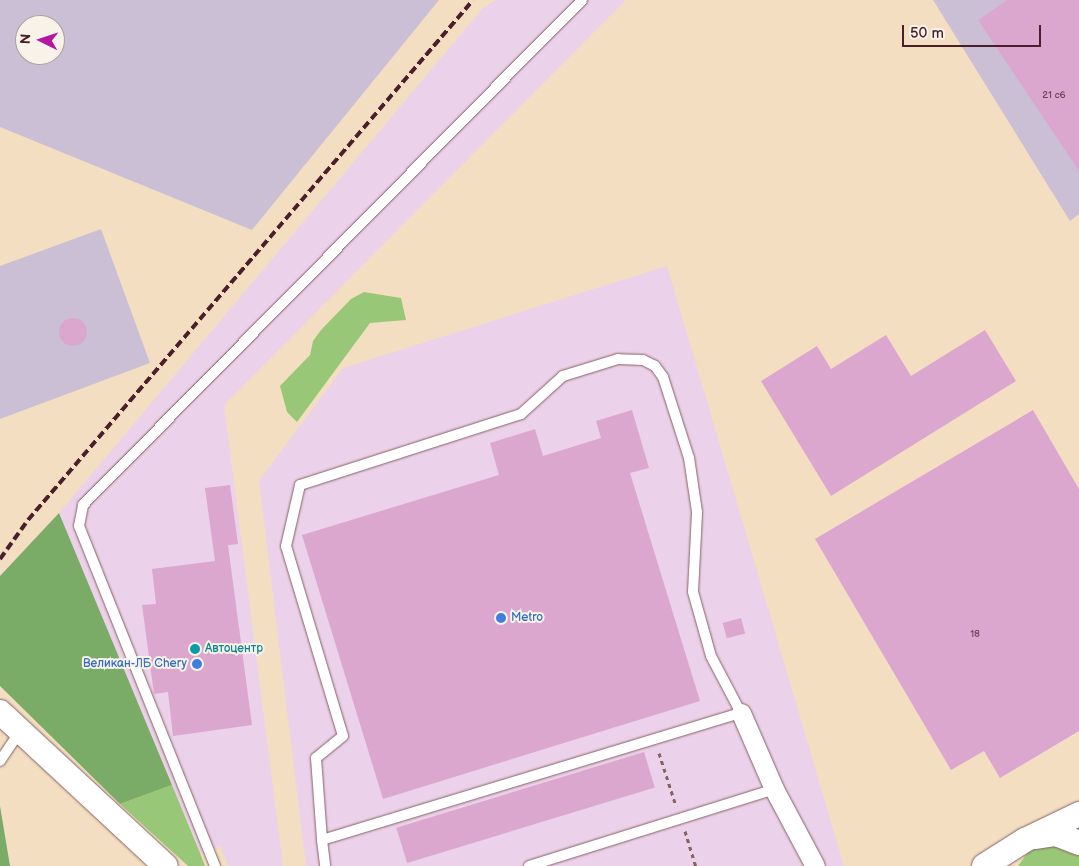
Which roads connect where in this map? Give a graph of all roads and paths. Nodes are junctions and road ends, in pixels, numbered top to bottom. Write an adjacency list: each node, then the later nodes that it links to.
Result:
1 (582, 0): 14 (lane)
2 (0, 712): 4 (street)
3 (742, 713): 5 (lane); 7 (street); 11 (lane)
4 (20, 731): 6 (lane); 13 (street)
5 (654, 739): 9 (path); 11 (lane)
6 (0, 761)
7 (774, 790): 9 (lane); 18 (street)
8 (1079, 814): 10 (street)
9 (680, 819): 16 (lane); 17 (path)
10 (1030, 839): 12 (street); 19 (street); 20 (street)
11 (322, 840): 15 (lane)
12 (1079, 843)
13 (166, 866)
14 (215, 866)
15 (324, 866)
16 (529, 866)
17 (696, 866)
18 (815, 866)
19 (984, 866)
20 (1007, 866)

